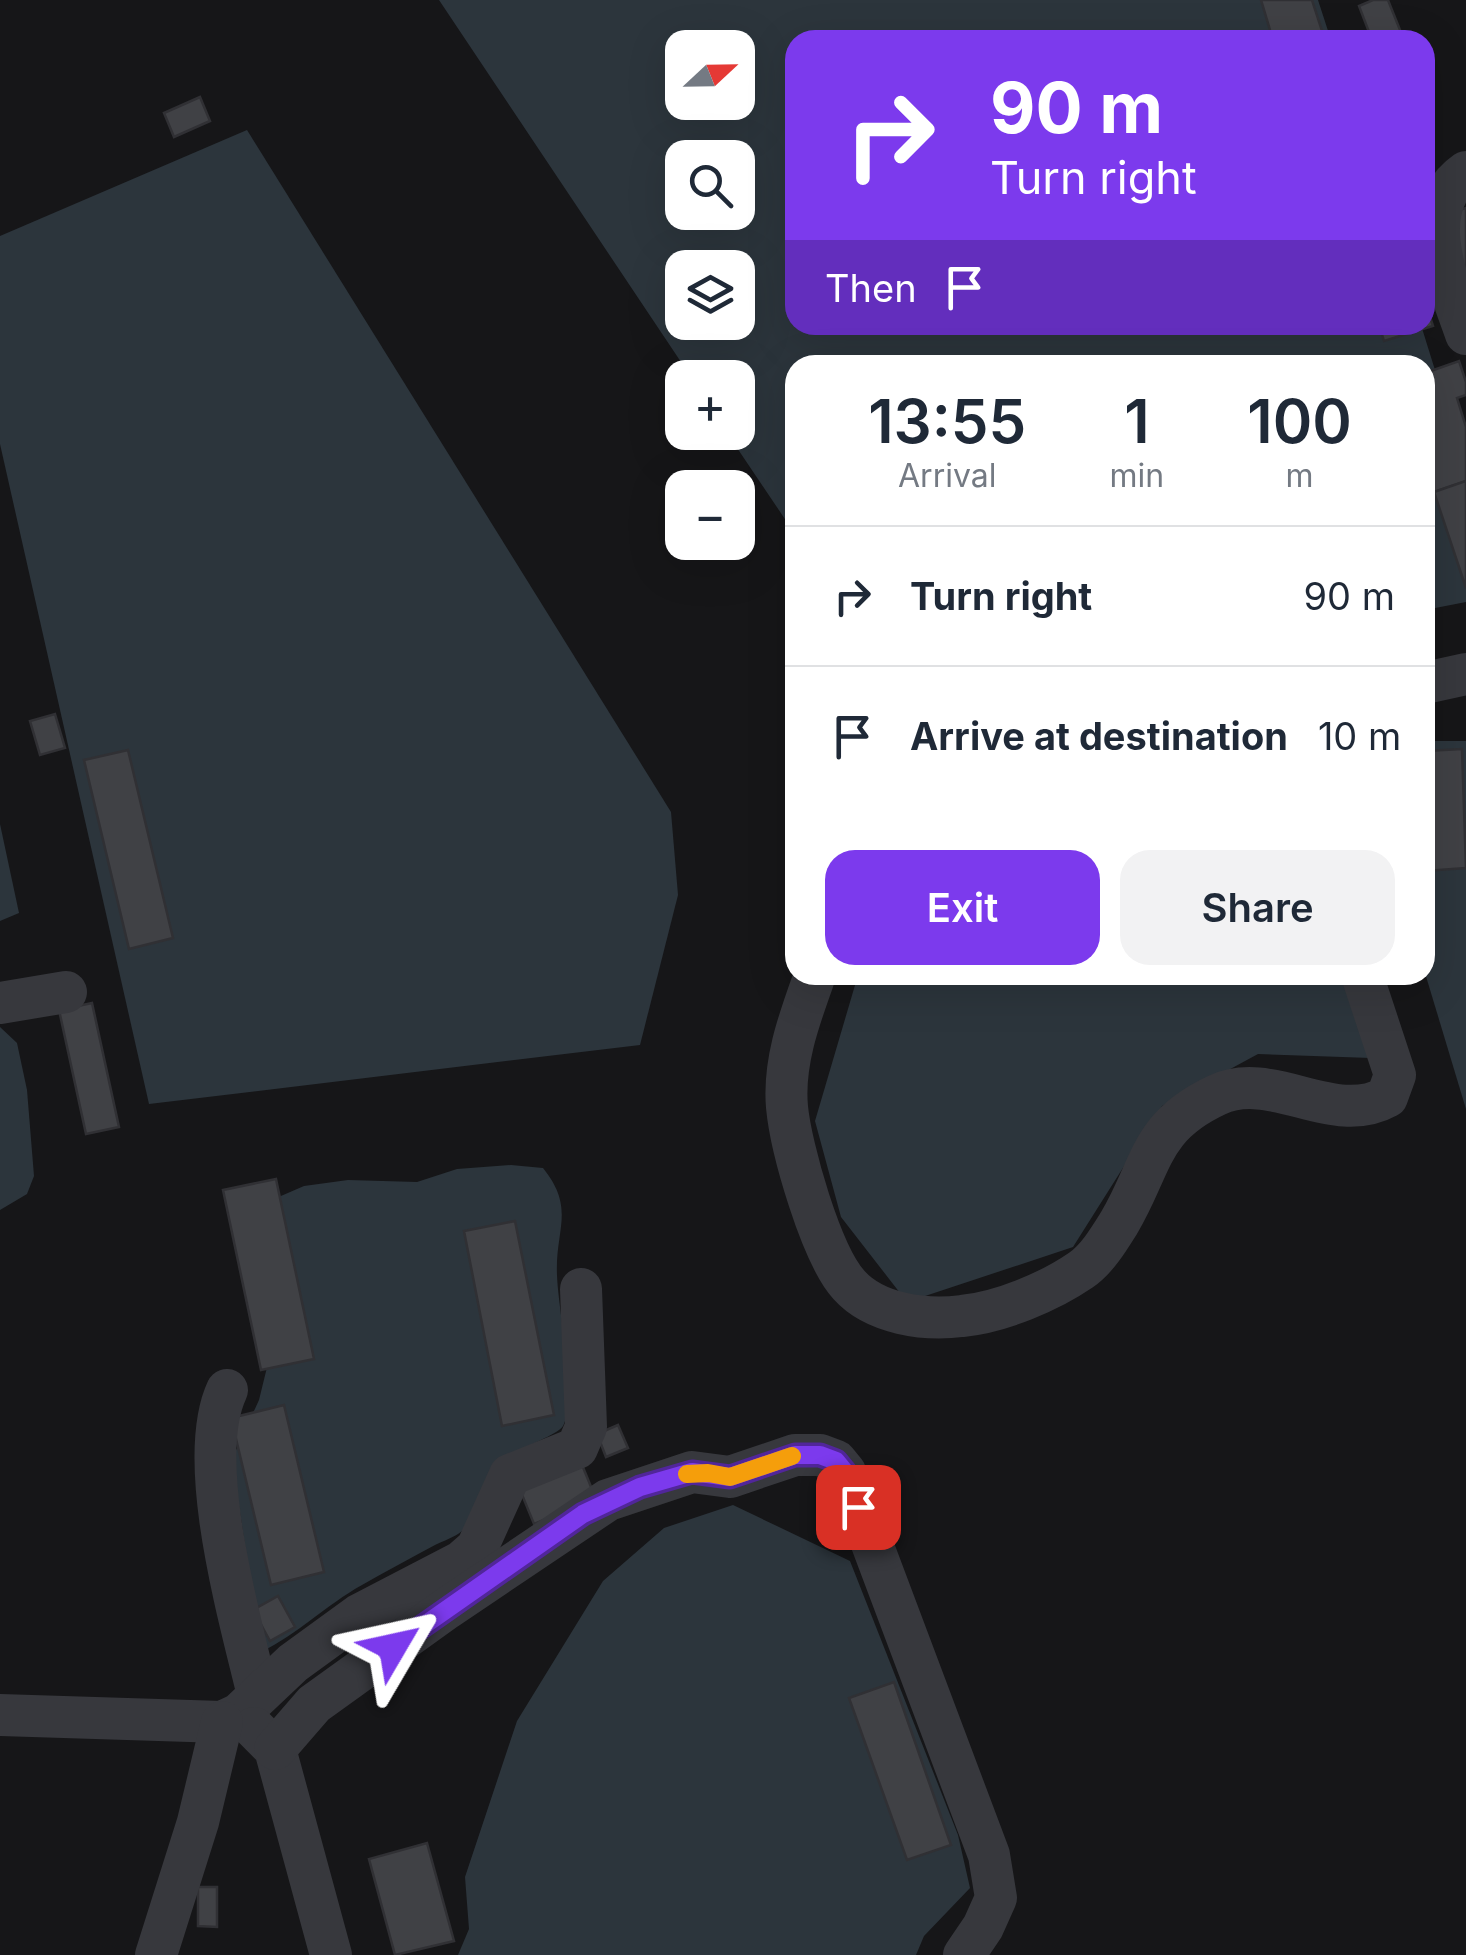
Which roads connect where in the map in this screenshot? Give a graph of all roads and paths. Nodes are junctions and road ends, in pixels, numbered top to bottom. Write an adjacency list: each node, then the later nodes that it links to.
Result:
1 (1466, 172): 2 (street)
2 (1466, 334)
3 (1466, 674): 4 (street)
4 (1435, 681)
5 (811, 985): 6 (street)
6 (1365, 985)
7 (66, 992): 8 (street)
8 (0, 1003)
9 (582, 1289): 11 (street)
10 (227, 1390): 11 (street)
11 (240, 1710): 12 (street); 13 (street); 14 (street)
12 (0, 1715)
13 (275, 1750): 15 (street); 16 (street)
14 (156, 1955)
15 (331, 1955)
16 (964, 1955)

